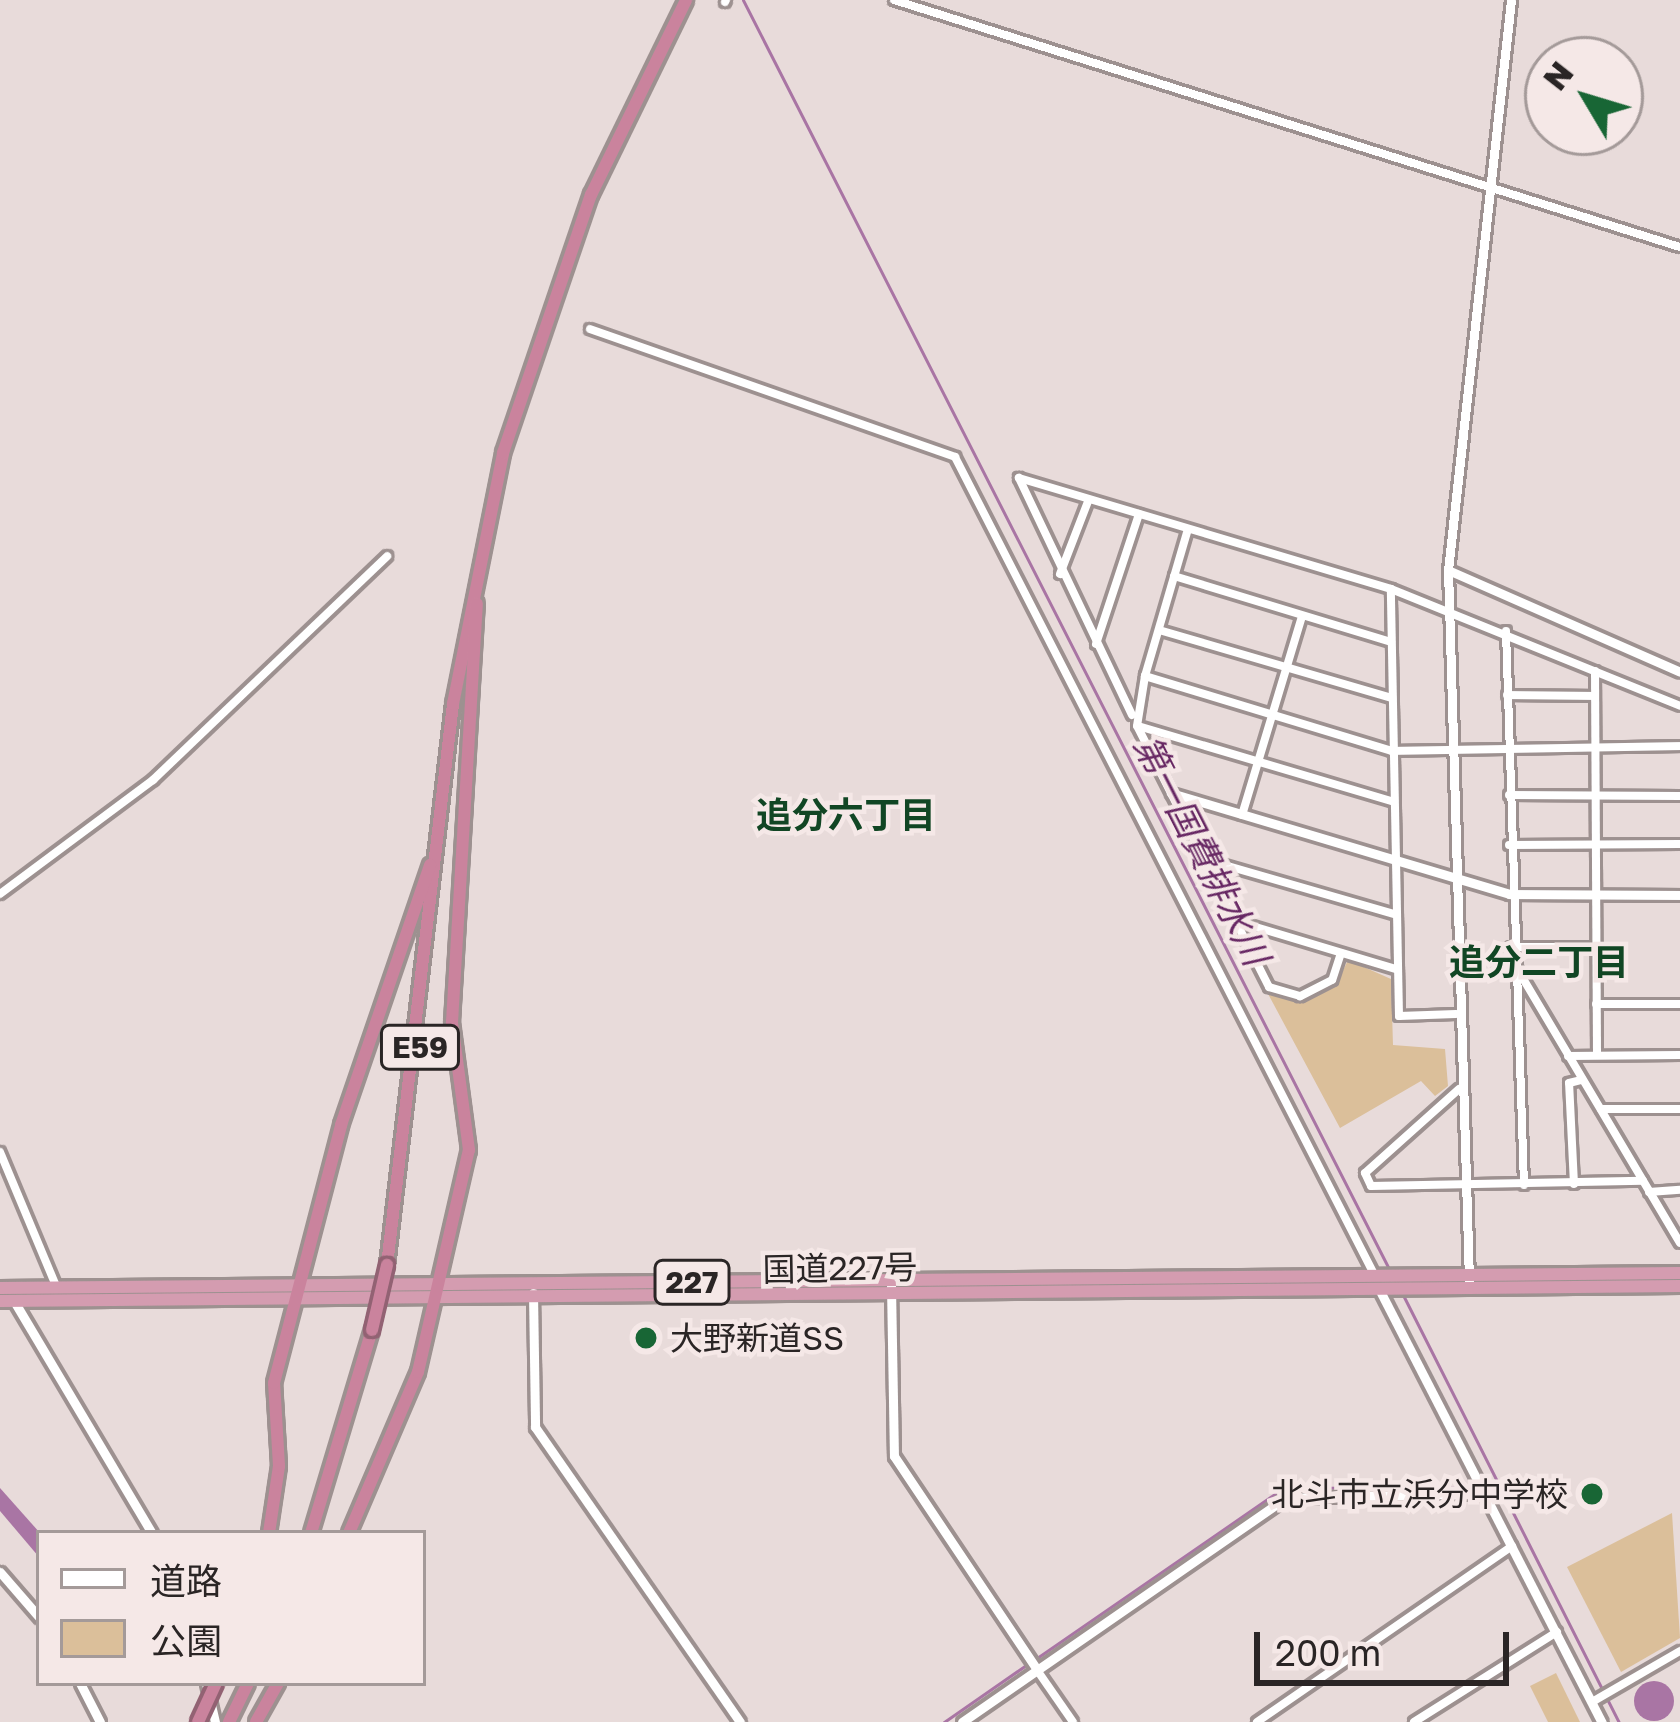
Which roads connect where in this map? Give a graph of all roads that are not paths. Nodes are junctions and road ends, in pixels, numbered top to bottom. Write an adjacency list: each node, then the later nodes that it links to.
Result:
1 (686, 0): 21 (highway, E59)
2 (894, 0): 4 (street)
3 (1511, 0): 4 (street)
4 (1491, 187): 5 (street); 11 (street)
5 (1680, 247)
6 (590, 329): 82 (street)
7 (1089, 499): 8 (street); 12 (street); 12 (street)
8 (1139, 514): 9 (street); 20 (street)
9 (1189, 529): 13 (street); 14 (street)
10 (387, 556): 52 (street)
11 (1448, 570): 15 (street); 24 (street)
12 (1060, 574): 20 (street)
13 (1174, 576): 16 (street); 17 (street)
14 (1391, 589): 15 (street); 19 (street)
15 (1448, 606): 18 (street); 35 (street)
16 (1302, 615): 19 (street); 22 (street)
17 (1159, 630): 22 (street); 25 (street)
18 (1506, 631): 23 (street); 26 (street)
19 (1391, 643): 28 (street)
20 (1096, 644): 31 (street)
21 (466, 650): 44 (highway, E59); 88 (highway)
22 (1286, 667): 28 (street); 30 (street)
23 (1595, 671): 27 (street); 29 (street)
24 (1680, 672)
25 (1145, 676): 30 (street); 31 (street)
26 (1507, 695): 27 (street); 33 (street)
27 (1594, 696): 34 (street)
28 (1392, 698): 36 (street)
29 (1680, 706)
30 (1273, 715): 36 (street); 37 (street)
31 (1135, 721): 37 (street); 38 (street)
32 (1680, 746): 34 (street)
33 (1509, 747): 34 (street); 35 (street); 39 (street)
34 (1596, 747): 40 (street)
35 (1449, 750): 36 (street); 50 (street)
36 (1392, 751): 42 (street)
37 (1259, 762): 42 (street); 43 (street)
38 (1171, 793): 43 (street); 48 (street)
39 (1509, 795): 40 (street); 47 (street)
40 (1596, 796): 41 (street); 45 (street)
41 (1680, 796)
42 (1391, 801): 49 (street)
43 (1242, 815): 49 (street)
44 (441, 827): 81 (highway); 95 (highway, E59, bridge)
45 (1596, 844): 46 (street); 47 (street); 53 (street)
46 (1680, 844)
47 (1509, 845): 51 (street)
48 (1205, 860): 55 (street); 56 (street)
49 (1392, 860): 50 (street); 55 (street)
50 (1449, 875): 51 (street); 64 (street)
51 (1510, 893): 53 (street); 57 (street)
52 (0, 895)
53 (1597, 895): 54 (street); 58 (street)
54 (1680, 895)
55 (1394, 914): 61 (street)
56 (1237, 922): 59 (street); 59 (street)
57 (1511, 947): 58 (street); 60 (street)
58 (1596, 947): 62 (street)
59 (1341, 953): 61 (street)
60 (1511, 959): 67 (street); 76 (street)
61 (1396, 969): 64 (street)
62 (1597, 1004): 63 (street); 65 (street)
63 (1680, 1004)
64 (1456, 1014): 69 (street)
65 (1597, 1055): 66 (street); 67 (street)
66 (1680, 1055)
67 (1568, 1056): 68 (street)
68 (1581, 1080): 70 (street); 74 (street)
69 (1459, 1089): 75 (street); 75 (street)
70 (1599, 1109): 71 (street); 73 (street)
71 (1680, 1109)
72 (0, 1152): 86 (street)
73 (1642, 1181): 74 (street); 78 (street)
74 (1574, 1184): 76 (street)
75 (1464, 1185): 76 (street); 83 (street)
76 (1524, 1185)
77 (1680, 1190): 78 (street)
78 (1649, 1192): 79 (street)
79 (1680, 1243)
80 (1680, 1273): 83 (highway, 国道227号 / 227)
81 (306, 1282): 86 (highway, 国道227号 / 227); 88 (highway, 国道227号 / 227); 91 (highway)
82 (1382, 1282): 83 (highway, 国道227号 / 227); 83 (highway, 国道227号 / 227); 87 (highway, 国道227号 / 227); 92 (street)
83 (1469, 1282): 85 (highway, 国道227号 / 227)
84 (533, 1283): 87 (highway, 国道227号 / 227); 88 (highway, 国道227号 / 227); 90 (street)
85 (1680, 1286)
86 (57, 1288): 89 (highway, 国道227号 / 227)
87 (891, 1288): 90 (highway, 国道227号 / 227); 102 (street)
88 (441, 1291): 90 (highway, 国道227号 / 227); 91 (highway, 国道227号 / 227); 96 (highway)
89 (3, 1295): 91 (highway, 国道227号 / 227); 93 (street)
90 (533, 1298): 114 (street)
91 (301, 1299): 94 (highway)
92 (1488, 1493): 97 (street); 102 (street)
93 (150, 1530)
94 (269, 1530)
95 (312, 1530)
96 (350, 1530)
97 (1513, 1545): 100 (street); 117 (street)
98 (0, 1571): 99 (street)
99 (36, 1613)
100 (1557, 1632): 108 (street); 118 (street)
101 (1680, 1651): 108 (street)
102 (1034, 1664): 115 (street); 116 (street)
103 (82, 1686): 109 (street)
104 (207, 1686): 111 (street)
105 (215, 1686): 110 (highway, bridge)
106 (247, 1686): 112 (highway)
107 (276, 1686): 113 (highway)
108 (1596, 1700): 119 (street)
109 (100, 1722)
110 (198, 1722)
111 (215, 1722)
112 (229, 1722)
113 (256, 1722)
114 (740, 1722)
115 (962, 1722)
116 (1072, 1722)
117 (1256, 1722)
118 (1414, 1722)
119 (1603, 1722)

